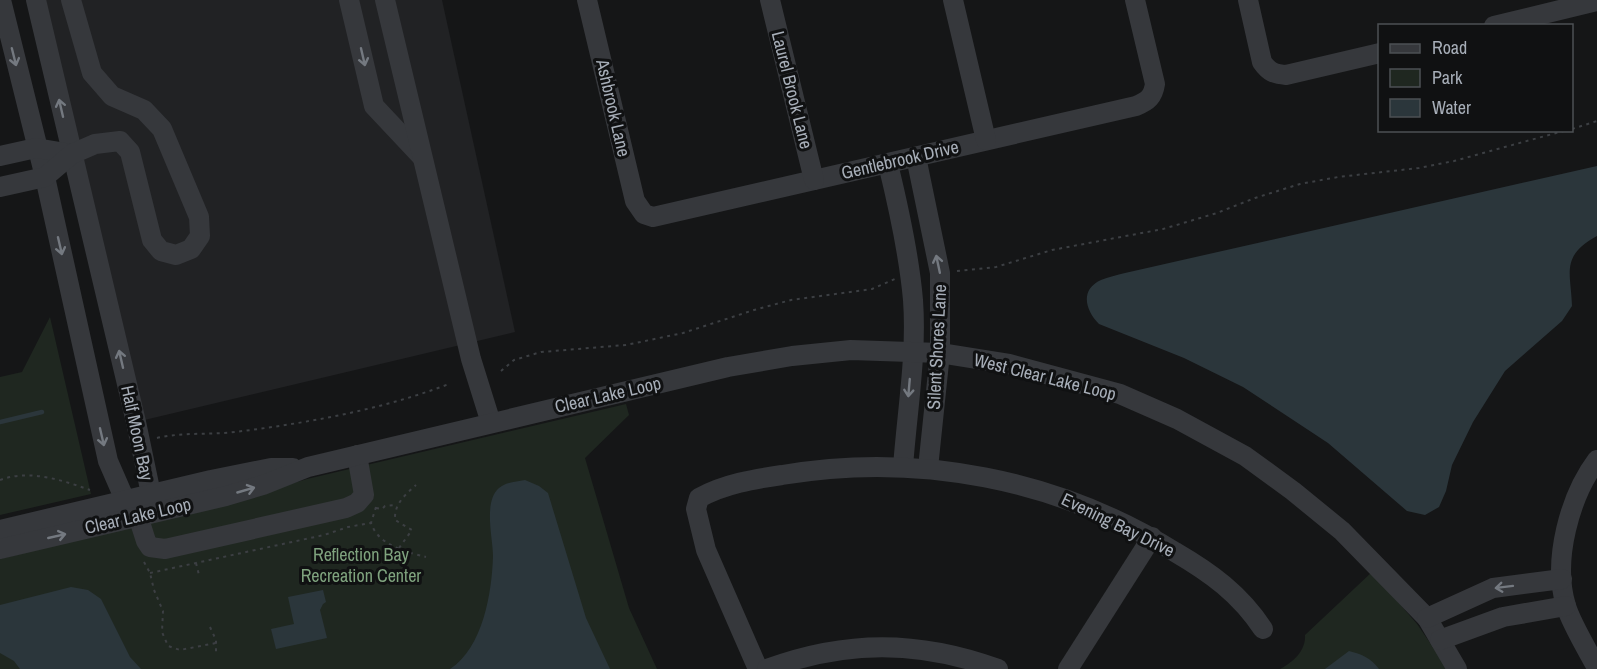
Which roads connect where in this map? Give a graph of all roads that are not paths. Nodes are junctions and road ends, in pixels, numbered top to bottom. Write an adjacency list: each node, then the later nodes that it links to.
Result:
1 (1, 0): 16 (street, Half Moon Bay, one-way to 16)
2 (36, 0): 17 (street, Half Moon Bay, one-way to 2)
3 (72, 0): 17 (street)
4 (349, 0): 20 (street, one-way to 20)
5 (385, 0): 20 (street)
6 (587, 0): 25 (street, Ashbrook Lane)
7 (771, 0): 23 (street, Laurel Brook Lane)
8 (953, 0): 15 (street)
9 (1135, 0): 15 (street, Gentlebrook Drive)
10 (1248, 0): 14 (street)
11 (1591, 1): 12 (street)
12 (1530, 21): 13 (street)
13 (1508, 24)
14 (1378, 53)
15 (986, 140): 19 (street, Gentlebrook Drive)
16 (36, 148): 17 (street); 18 (street); 22 (street, Half Moon Bay)
17 (72, 154): 22 (street); 34 (street, Half Moon Bay, one-way to 17)
18 (0, 156)
19 (916, 157): 21 (street, Gentlebrook Drive); 27 (street, Silent Shores Lane, one-way to 19)
20 (423, 158): 28 (street)
21 (888, 164): 23 (street, Gentlebrook Drive); 26 (street, Silent Shores Lane)
22 (45, 177): 24 (street); 35 (street, Half Moon Bay, one-way to 35)
23 (814, 180): 25 (street, Gentlebrook Drive)
24 (0, 188)
25 (644, 214)
26 (912, 352): 27 (street, West Clear Lake Loop); 28 (street, Clear Lake Loop); 32 (street, Silent Shores Lane, one-way to 32)
27 (940, 353): 33 (street, Silent Shores Lane); 42 (street, West Clear Lake Loop)
28 (491, 423): 29 (street, Clear Lake Loop)
29 (357, 455): 31 (street, Clear Lake Loop); 36 (street)
30 (1597, 460): 40 (street)
31 (308, 467): 34 (street, Clear Lake Loop); 36 (street, Clear Lake Loop, one-way to 31)
32 (903, 467): 33 (street, Evening Bay Drive); 46 (street, Evening Bay Drive)
33 (928, 468): 38 (street, Evening Bay Drive)
34 (151, 494): 35 (street, Clear Lake Loop); 36 (street, Half Moon Bay)
35 (125, 500): 36 (street, Half Moon Bay); 37 (street, Clear Lake Loop)
36 (138, 516): 39 (street, Clear Lake Loop, one-way to 36)
37 (0, 530)
38 (1152, 537): 43 (street, Evening Bay Drive); 49 (street)
39 (0, 549)
40 (1562, 579): 41 (street); 42 (street, one-way to 42)
41 (1566, 606): 44 (street); 45 (street)
42 (1427, 618): 44 (street)
43 (1263, 629)
44 (1440, 640): 50 (street)
45 (1597, 668)
46 (758, 669)
47 (766, 669): 48 (street)
48 (998, 669)
49 (1068, 669)
50 (1457, 669)

